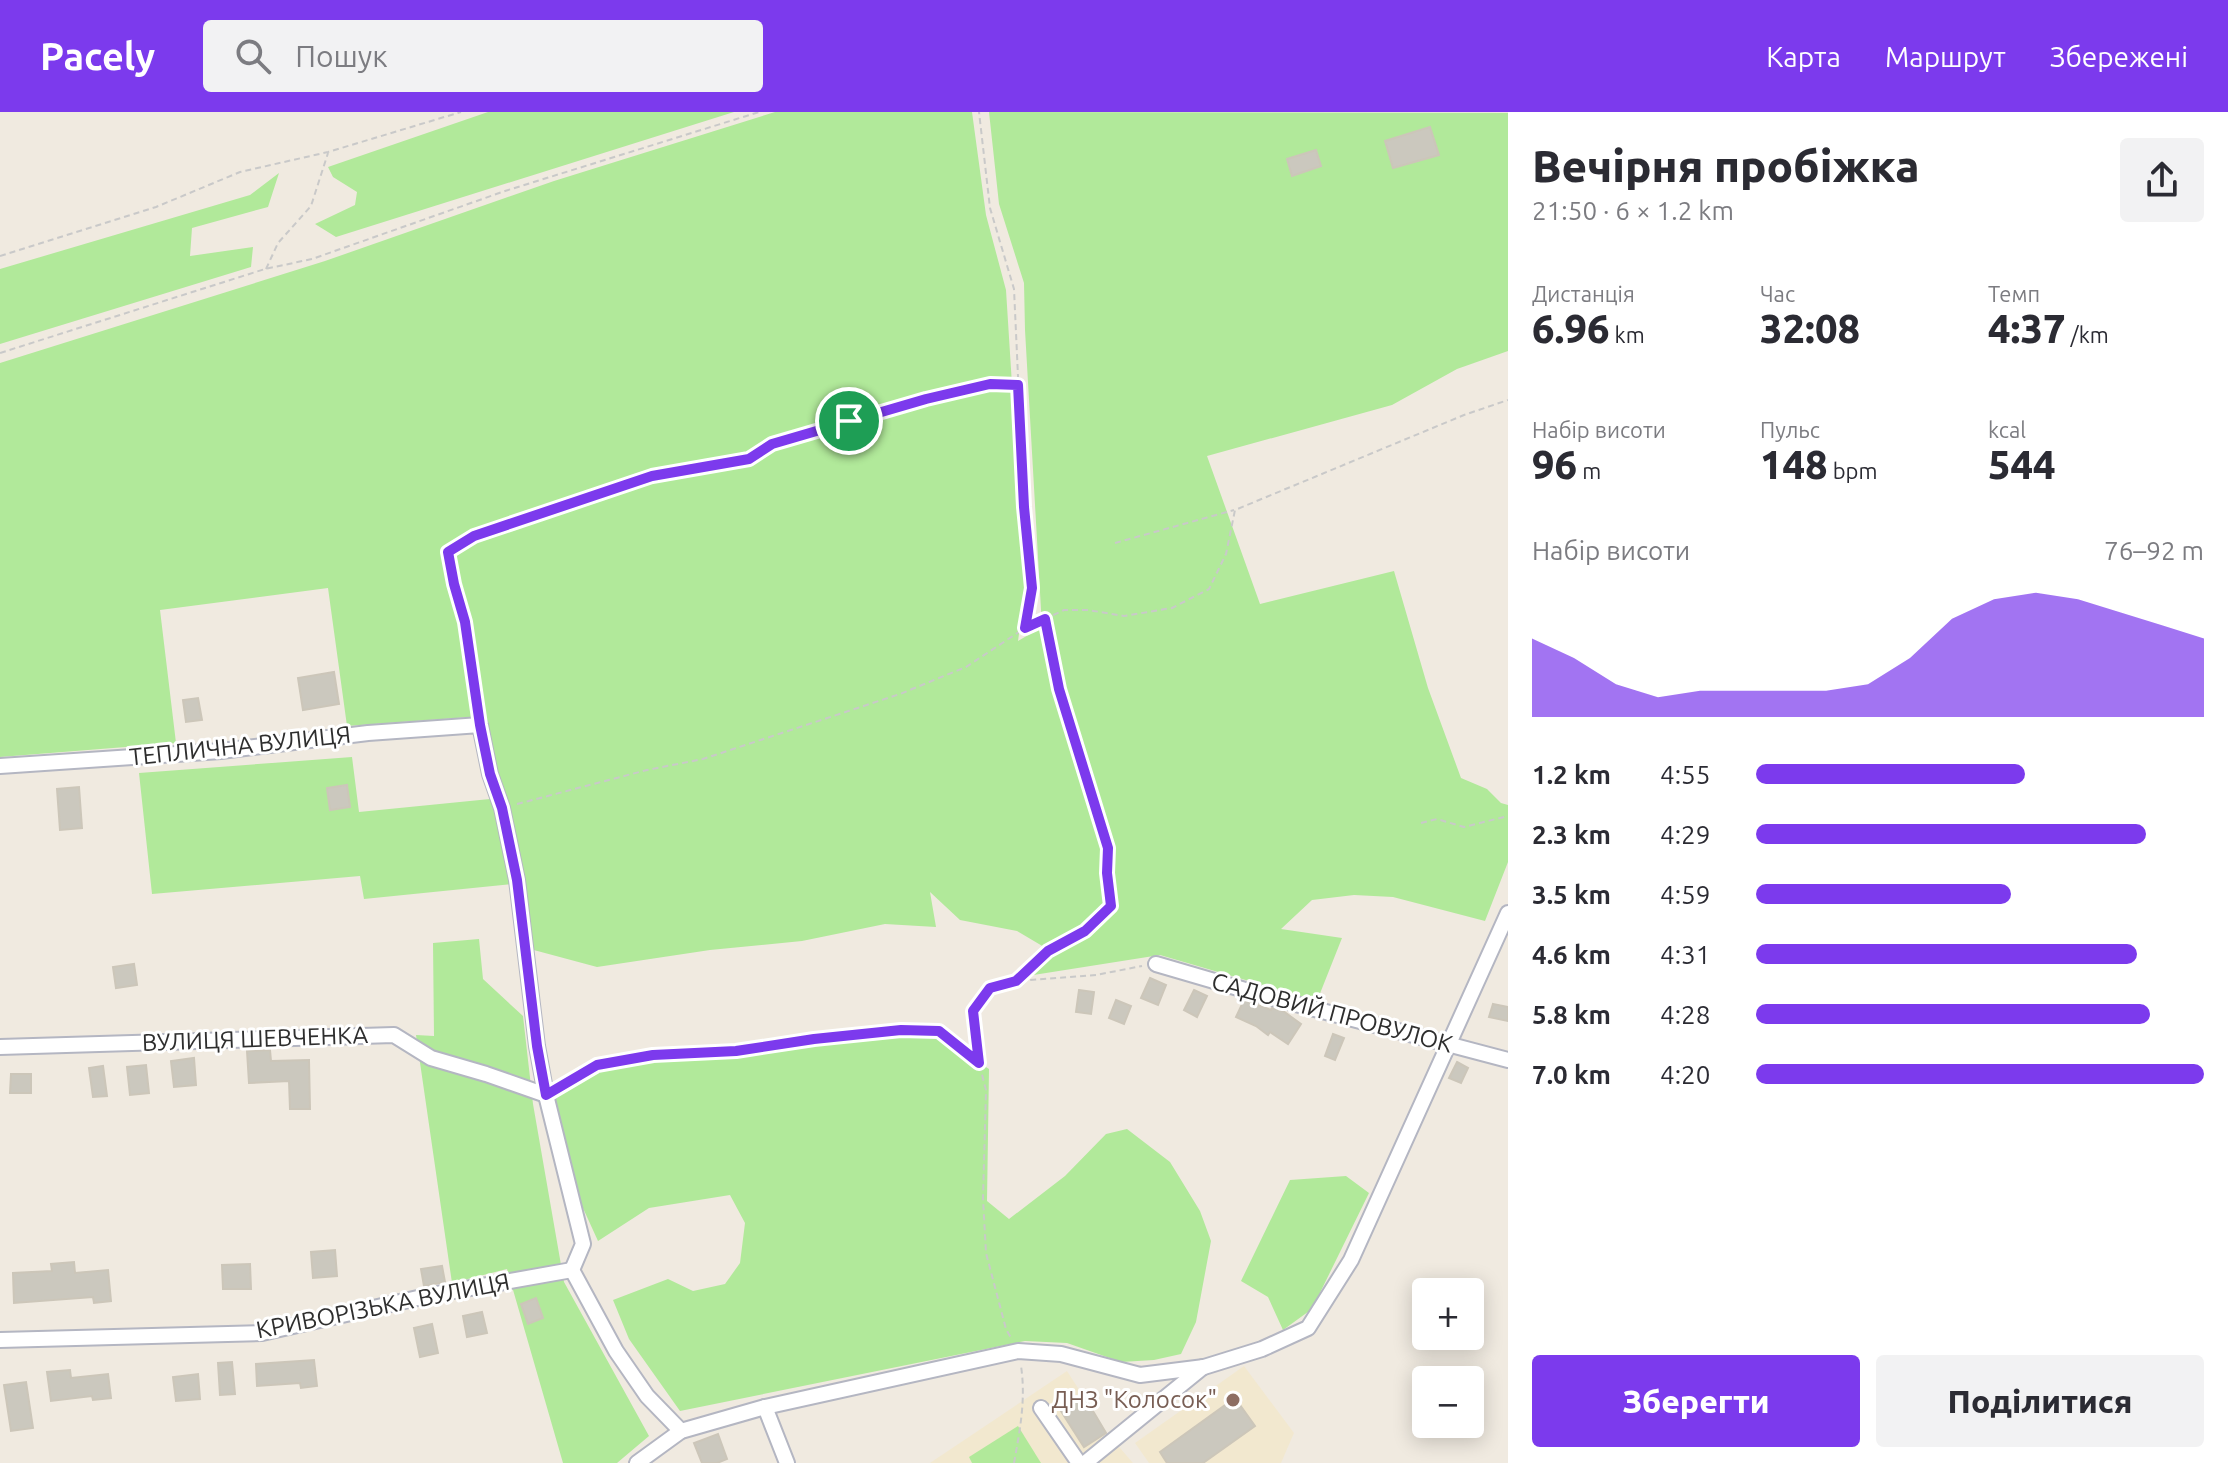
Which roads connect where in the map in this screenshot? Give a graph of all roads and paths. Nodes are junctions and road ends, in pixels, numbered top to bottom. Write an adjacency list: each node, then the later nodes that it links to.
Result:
1 (461, 112): 4 (path)
2 (759, 112): 6 (path)
3 (979, 112): 8 (path)
4 (328, 152): 5 (path); 6 (path)
5 (0, 256)
6 (265, 269): 7 (path)
7 (0, 353)
8 (1018, 385): 13 (path); 14 (path)
9 (1508, 400): 10 (path)
10 (1235, 510): 11 (path); 12 (path)
11 (1115, 543)
12 (1045, 619): 13 (path); 21 (path)
13 (1025, 628): 16 (path)
14 (480, 725): 15 (street, ТЕПЛИЧНА ВУЛИЦЯ); 16 (street)
15 (0, 766)
16 (502, 808): 26 (street)
17 (1508, 816): 18 (path)
18 (1421, 823)
19 (1508, 913): 22 (street)
20 (1156, 964): 21 (path); 22 (street, САДОВИЙ ПРОВУЛОК)
21 (1016, 981): 25 (path)
22 (1449, 1046): 24 (street, САДОВИЙ ПРОВУЛОК); 30 (street)
23 (0, 1047): 26 (street, ВУЛИЦЯ ШЕВЧЕНКА)
24 (1508, 1060)
25 (979, 1063): 26 (path); 29 (path)
26 (546, 1095): 27 (street)
27 (572, 1270): 28 (street, КРИВОРІЗЬКА ВУЛИЦЯ); 33 (street)
28 (0, 1340)
29 (1018, 1351): 30 (street); 31 (street); 36 (path)
30 (1204, 1367): 37 (street)
31 (765, 1407): 33 (street); 35 (street)
32 (1041, 1408): 37 (street)
33 (681, 1431): 34 (street)
34 (637, 1463)
35 (787, 1463)
36 (1014, 1463)
37 (1082, 1463)

